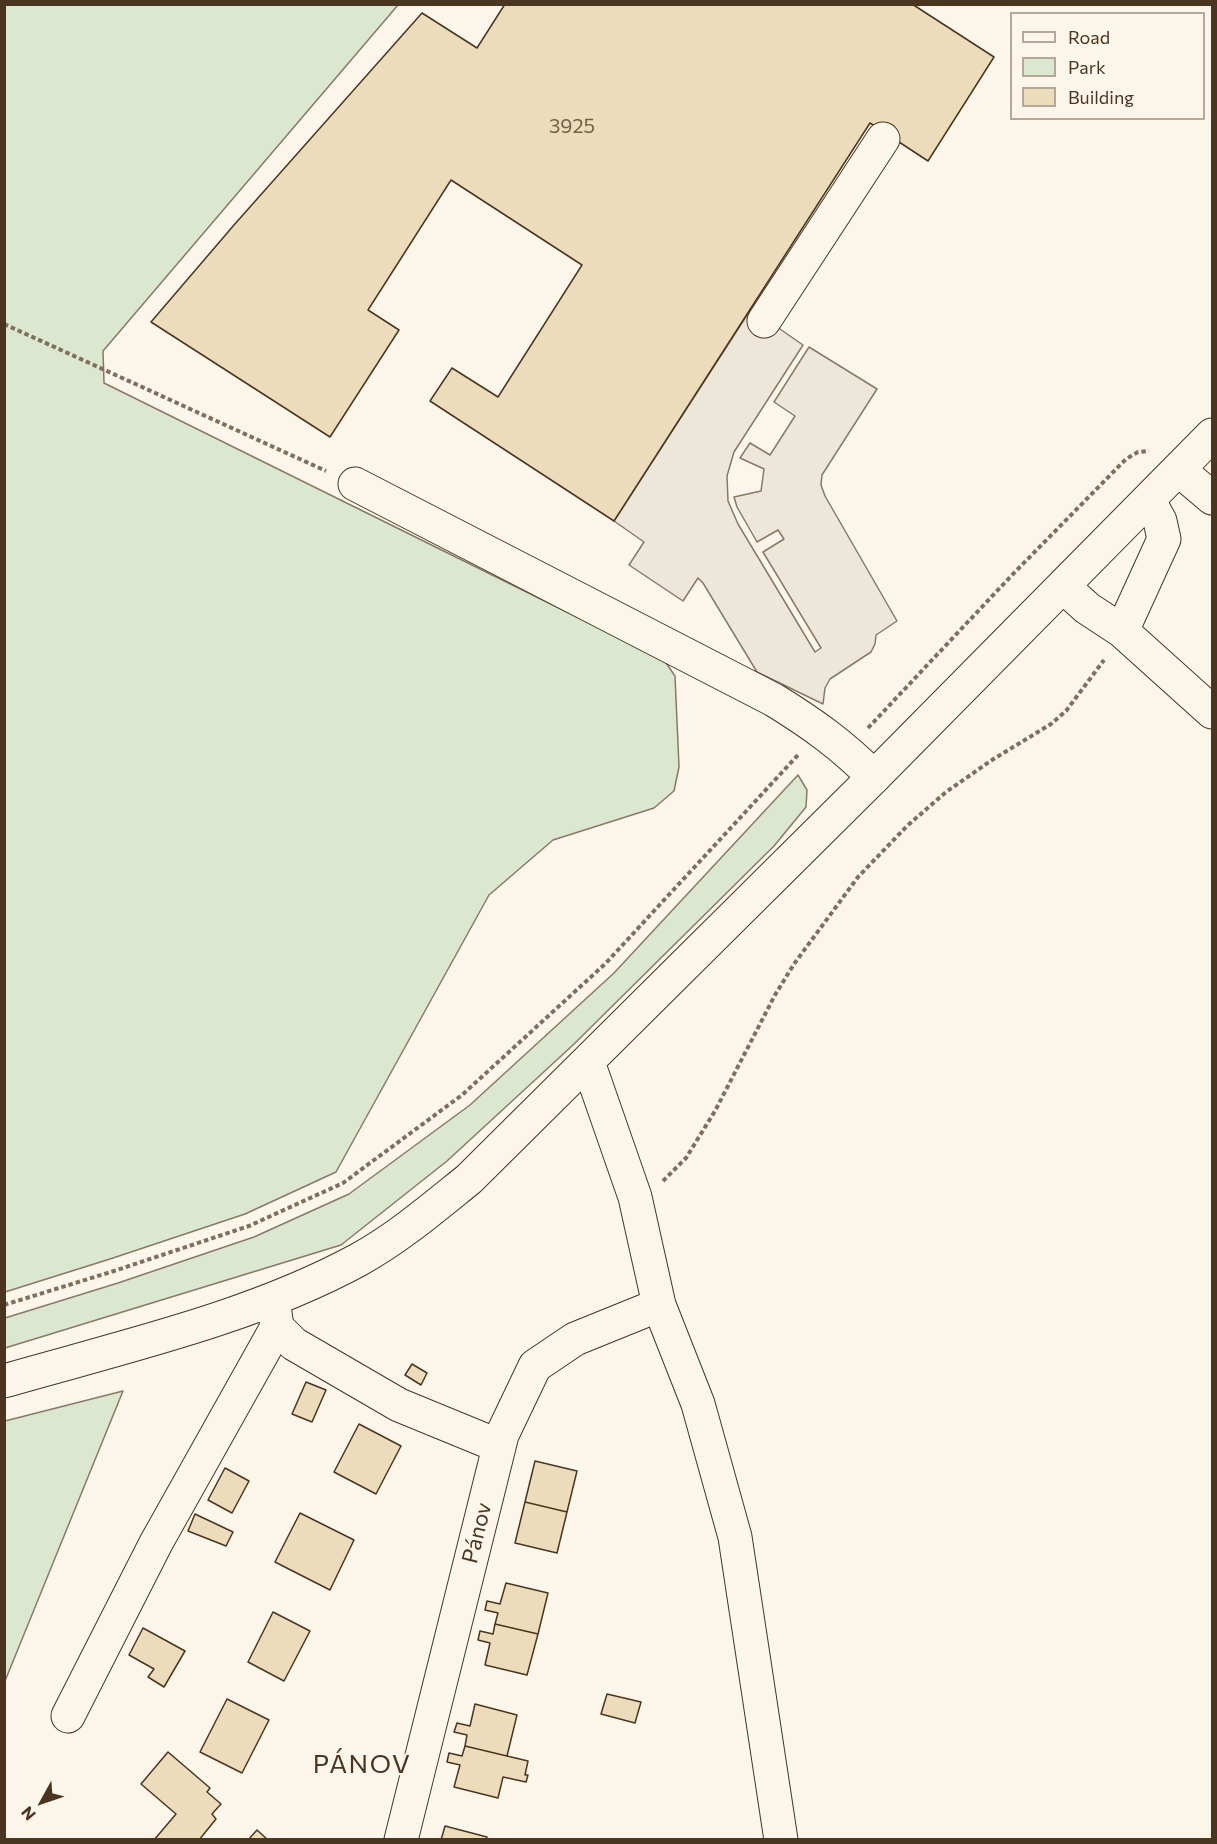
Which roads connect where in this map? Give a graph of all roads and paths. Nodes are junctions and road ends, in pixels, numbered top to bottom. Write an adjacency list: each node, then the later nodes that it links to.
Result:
1 (883, 139): 2 (street)
2 (764, 321)
3 (4, 324): 6 (path)
4 (1212, 435): 5 (street)
5 (1179, 470): 7 (street); 8 (street); 13 (path)
6 (355, 484): 12 (street)
7 (1212, 498)
8 (1149, 501): 9 (street); 10 (street)
9 (1064, 586): 10 (street); 14 (street)
10 (1122, 631): 11 (street); 16 (path)
11 (1212, 712)
12 (821, 730): 13 (street); 17 (path)
13 (847, 750): 14 (street)
14 (874, 777): 15 (street)
15 (588, 1062): 16 (street); 19 (street)
16 (635, 1197): 18 (street)
17 (4, 1305)
18 (659, 1305): 21 (street, Pánov); 24 (street)
19 (275, 1313): 20 (street); 21 (street); 22 (street)
20 (4, 1381)
21 (499, 1446): 23 (street, Pánov)
22 (68, 1716)
23 (400, 1839)
24 (780, 1839)

